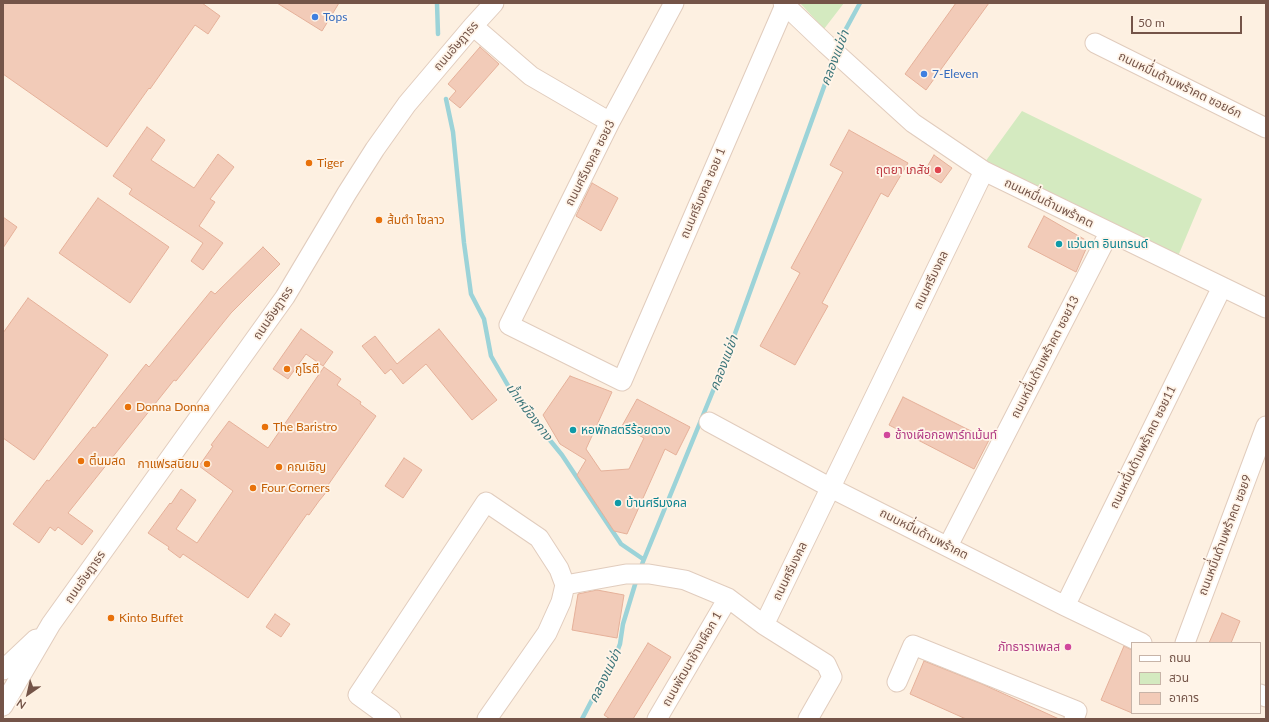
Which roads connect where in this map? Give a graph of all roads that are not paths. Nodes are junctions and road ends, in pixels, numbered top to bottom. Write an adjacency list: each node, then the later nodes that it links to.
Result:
1 (494, 3): 4 (street, ถนนอัษฎาธร)
2 (674, 3): 6 (street, ถนนศรีมงคล ซอย3)
3 (784, 4): 8 (street); 12 (street, ถนนศรีมงคล ซอย 1)
4 (473, 26): 6 (street); 20 (street, ถนนอัษฎาธร)
5 (1095, 43): 7 (street, ถนนหมื่่นด้ามพร้าคต ซอย6ก)
6 (610, 122): 12 (street, ถนนศรีมงคล ซอย3)
7 (1266, 128)
8 (984, 171): 9 (street, ถนนหมื่่นด้ามพร้าคต); 15 (street, ถนนศรีมงคล)
9 (1109, 233): 10 (street, ถนนหมื่่นด้ามพร้าคต); 16 (street, ถนนหมื่่นด้ามพร้าคต ซอย13)
10 (1222, 287): 11 (street, ถนนหมื่่นด้ามพร้าคต); 19 (street, ถนนหมื่่นด้ามพร้าคต ซอย11)
11 (1266, 308)
12 (509, 325)
13 (709, 422): 15 (street, ถนนหมื่่นด้ามพร้าคต)
14 (1266, 426): 23 (street, ถนนหมื่่นด้ามพร้าคต ซอย9)
15 (831, 488): 16 (street, ถนนหมื่่นด้ามพร้าคต); 21 (street, ถนนศรีมงคล)
16 (948, 546): 19 (street, ถนนหมื่่นด้ามพร้าคต)
17 (565, 585): 18 (street); 27 (street); 28 (street)
18 (728, 598): 21 (street); 29 (street, ถนนพัฒนาช้างเผือก 1)
19 (1065, 606): 22 (street, ถนนหมื่่นด้ามพร้าคต)
20 (51, 624): 24 (street, ถนนอัษฎาธร); 26 (street, ถนนอัษฎาธร)
21 (764, 625): 30 (street)
22 (1140, 642)
23 (1185, 642)
24 (3, 670)
25 (897, 682): 31 (street)
26 (3, 706)
27 (391, 719)
28 (487, 719)
29 (657, 719)
30 (808, 719)
31 (1074, 719)

